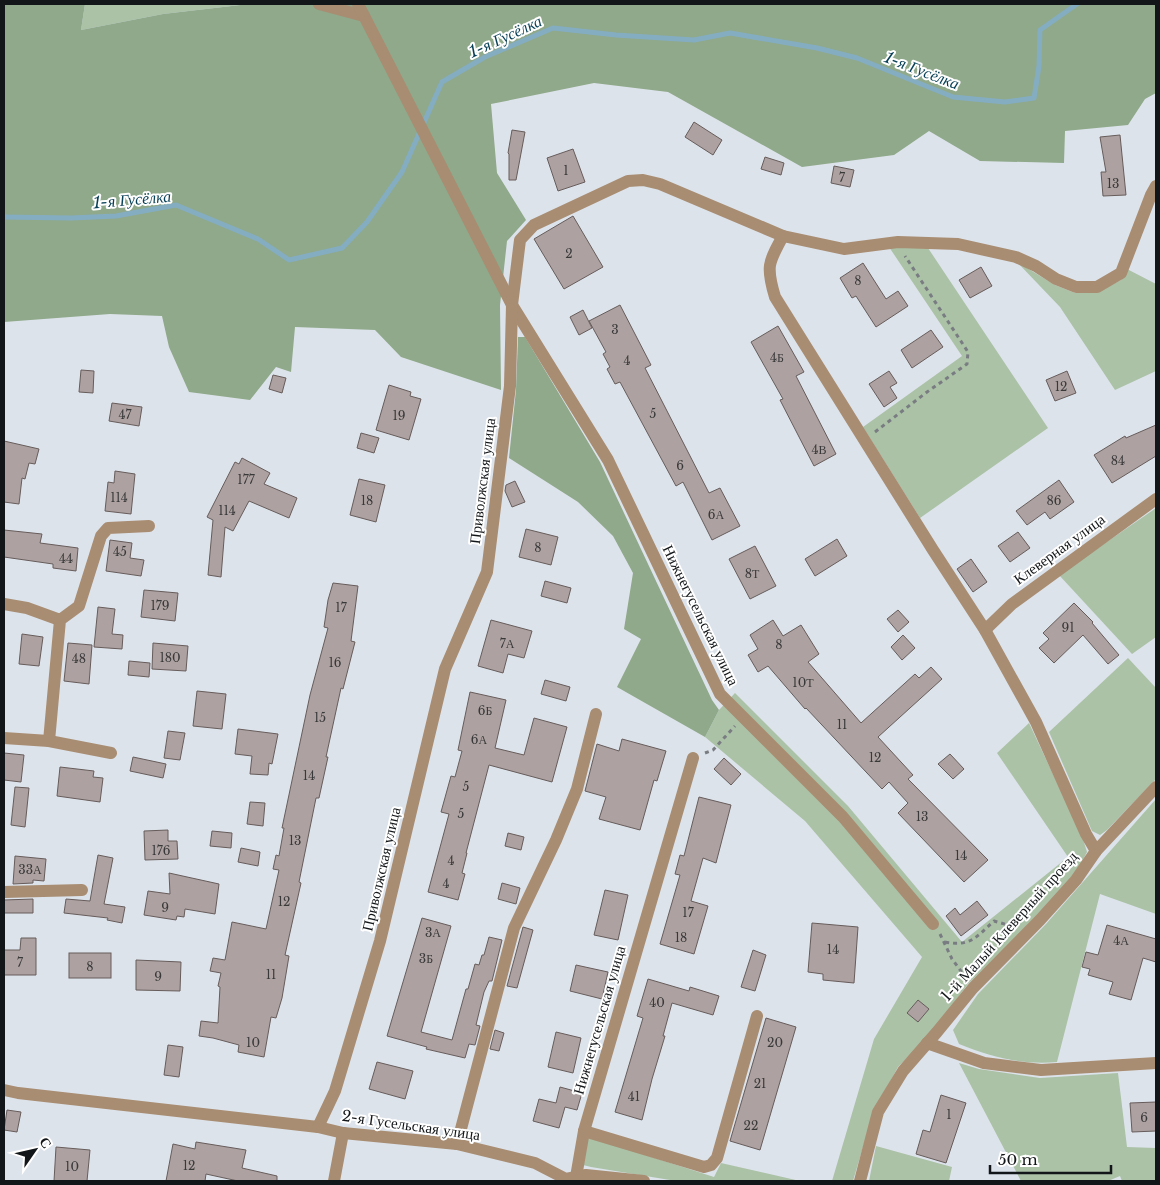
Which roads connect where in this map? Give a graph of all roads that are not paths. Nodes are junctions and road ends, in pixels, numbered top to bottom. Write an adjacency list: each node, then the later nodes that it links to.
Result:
1 (320, 4): 3 (street)
2 (358, 4): 3 (street, Нижнегусельская улица)
3 (364, 16): 6 (street, Нижнегусельская улица)
4 (1156, 186): 5 (street, Приволжская улица)
5 (783, 236): 6 (street, Приволжская улица); 11 (street)
6 (512, 305): 21 (street, Нижнегусельская улица); 26 (street, Приволжская улица)
7 (1156, 499): 11 (street, Клеверная улица)
8 (149, 526): 10 (street)
9 (4, 604): 10 (street)
10 (60, 620): 14 (street)
11 (985, 630): 18 (street)
12 (596, 714): 29 (street)
13 (4, 738): 14 (street)
14 (49, 741): 15 (street)
15 (111, 752)
16 (693, 758): 27 (street, Нижнегусельская улица)
17 (1156, 787): 18 (street, 1-й Малый Клеверный проезд)
18 (1096, 851): 23 (street, 1-й Малый Клеверный проезд)
19 (82, 890): 20 (street)
20 (4, 892)
21 (932, 924)
22 (756, 1016): 27 (street)
23 (926, 1043): 24 (street); 33 (street, 1-й Малый Клеверный проезд)
24 (1156, 1063)
25 (4, 1090): 26 (street)
26 (318, 1127): 28 (street, 2-я Гусельская улица)
27 (584, 1131): 30 (street, Нижнегусельская улица)
28 (343, 1133): 29 (street, 2-я Гусельская улица); 31 (street)
29 (457, 1144): 30 (street, 2-я Гусельская улица)
30 (569, 1179): 32 (street, 2-я Гусельская улица)
31 (334, 1181)
32 (644, 1181)
33 (860, 1181)

